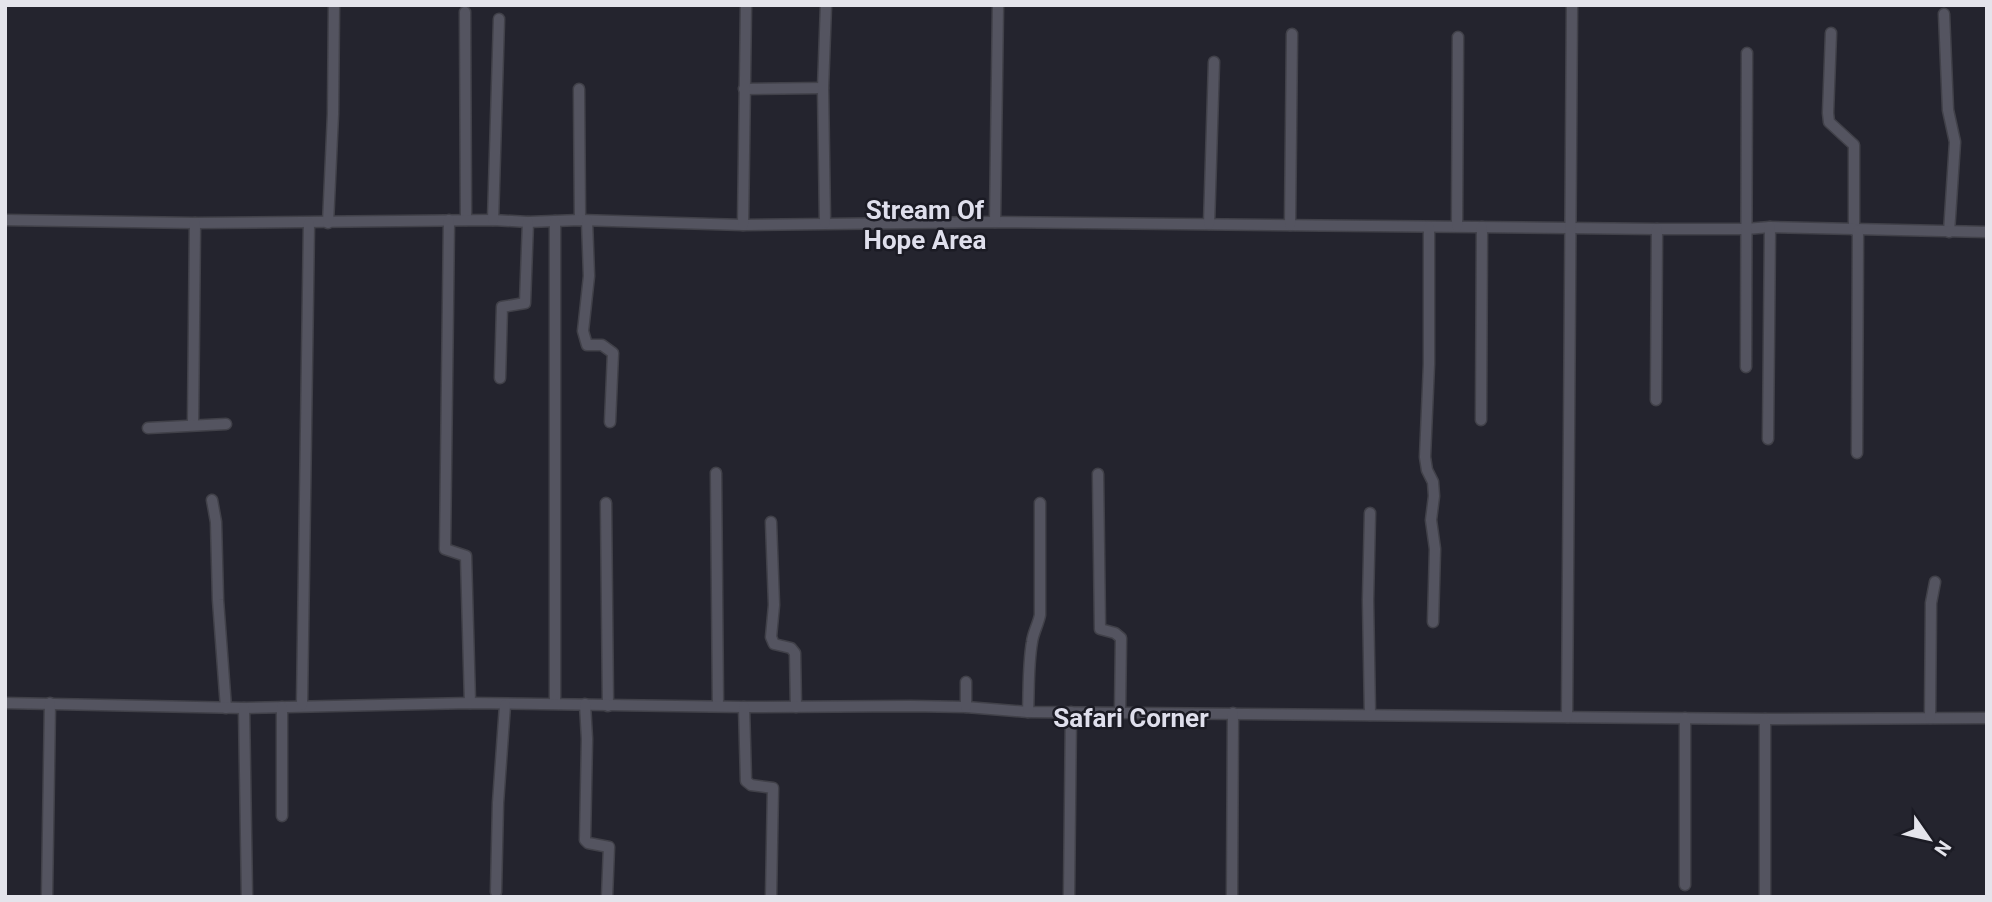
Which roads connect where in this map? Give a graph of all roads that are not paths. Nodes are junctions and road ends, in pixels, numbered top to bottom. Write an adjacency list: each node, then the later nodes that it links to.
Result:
1 (334, 5): 27 (street)
2 (746, 5): 16 (street)
3 (826, 5): 14 (street)
4 (998, 5): 24 (street)
5 (1572, 5): 36 (street)
6 (465, 12): 19 (street)
7 (1944, 14): 40 (street)
8 (499, 19): 20 (street)
9 (1831, 33): 39 (street)
10 (1292, 34): 31 (street)
11 (1458, 37): 32 (street)
12 (1747, 53): 38 (street)
13 (1214, 62): 29 (street)
14 (823, 88): 16 (street); 28 (street)
15 (579, 89): 21 (street)
16 (744, 89): 30 (street)
17 (5, 220): 25 (street)
18 (449, 220): 19 (street); 27 (street); 64 (street)
19 (466, 220): 20 (street)
20 (493, 220): 23 (street)
21 (584, 220): 22 (street); 30 (street); 46 (street)
22 (555, 221): 23 (street); 65 (street)
23 (528, 222): 43 (street)
24 (995, 222): 28 (street); 29 (street)
25 (195, 223): 26 (street); 48 (street)
26 (309, 223): 27 (street); 67 (street)
27 (328, 223)
28 (825, 223): 30 (street)
29 (1209, 224): 31 (street)
30 (743, 225)
31 (1290, 225): 33 (street)
32 (1457, 226): 33 (street); 34 (street)
33 (1429, 227): 60 (street)
34 (1482, 227): 36 (street); 45 (street)
35 (1770, 227): 38 (street); 39 (street); 50 (street)
36 (1571, 228): 37 (street); 82 (street)
37 (1657, 229): 38 (street); 44 (street)
38 (1746, 229): 42 (street)
39 (1856, 230): 40 (street); 51 (street)
40 (1949, 232): 41 (street)
41 (1987, 232)
42 (1746, 367)
43 (499, 378)
44 (1656, 400)
45 (1480, 420)
46 (610, 422)
47 (226, 424): 48 (street)
48 (193, 425): 49 (street)
49 (148, 428)
50 (1768, 439)
51 (1857, 453)
52 (716, 473): 70 (street)
53 (1098, 474): 79 (street)
54 (212, 500): 75 (street)
55 (606, 503): 69 (street)
56 (1040, 503): 77 (street)
57 (1370, 513): 81 (street)
58 (771, 522): 71 (street)
59 (1935, 582): 84 (street)
60 (1433, 622)
61 (966, 682): 74 (street)
62 (5, 703): 63 (street)
63 (50, 703): 75 (street); 90 (street)
64 (470, 703): 67 (street); 68 (street)
65 (555, 703): 66 (street); 68 (street)
66 (585, 704): 69 (street); 92 (street)
67 (302, 705): 72 (street)
68 (505, 705): 89 (street)
69 (608, 706): 70 (street)
70 (718, 706): 73 (street)
71 (796, 706): 73 (street); 74 (street)
72 (282, 707): 76 (street); 87 (street)
73 (744, 707): 93 (street)
74 (966, 707): 77 (street)
75 (226, 708): 76 (street)
76 (244, 708): 91 (street)
77 (1028, 712): 78 (street)
78 (1071, 712): 79 (street); 94 (street)
79 (1120, 713): 80 (street)
80 (1233, 713): 81 (street); 95 (street)
81 (1370, 715): 82 (street)
82 (1567, 717): 83 (street)
83 (1685, 718): 86 (street); 88 (street)
84 (1930, 718): 85 (street); 86 (street)
85 (1987, 718)
86 (1765, 719): 96 (street)
87 (282, 816)
88 (1685, 885)
89 (496, 892)
90 (47, 897)
91 (247, 897)
92 (607, 897)
93 (771, 897)
94 (1069, 897)
95 (1232, 897)
96 (1765, 897)

